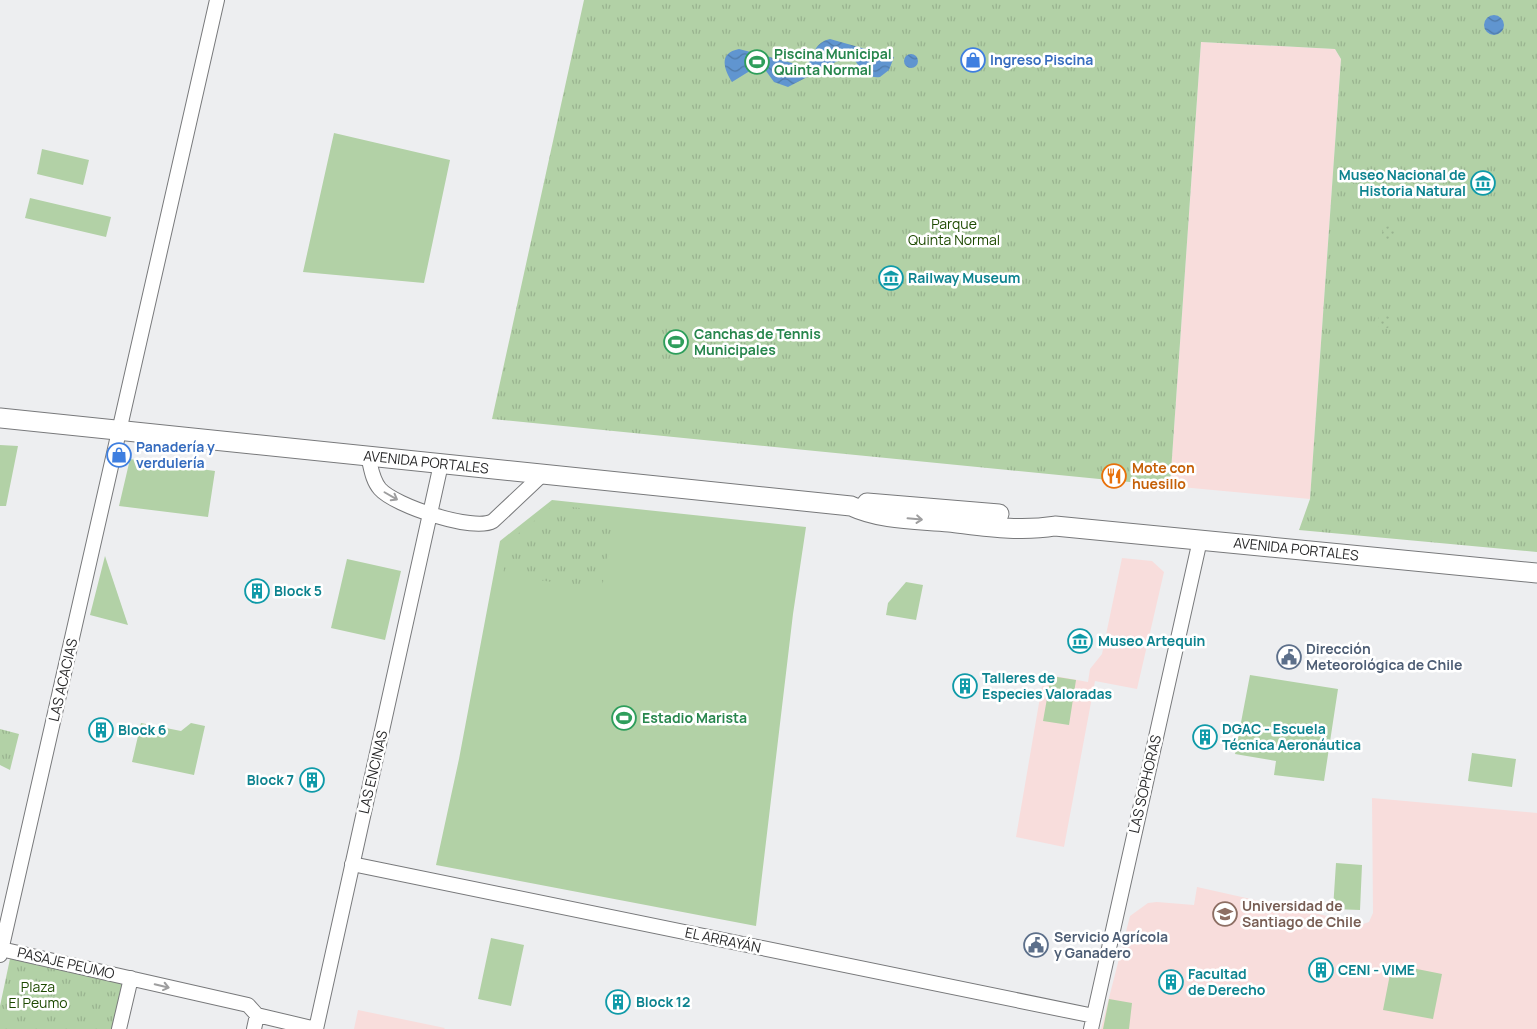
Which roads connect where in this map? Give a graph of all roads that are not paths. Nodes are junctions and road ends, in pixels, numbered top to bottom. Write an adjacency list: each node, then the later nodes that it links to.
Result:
1 (217, 0): 3 (street, LAS ACACIAS)
2 (0, 418): 3 (main road, AVENIDA PORTALES)
3 (120, 431): 4 (main road, AVENIDA PORTALES); 11 (street, LAS ACACIAS)
4 (368, 456): 5 (main road, AVENIDA PORTALES); 7 (street, one-way to 7)
5 (441, 464): 6 (main road, AVENIDA PORTALES); 7 (street, LAS ENCINAS)
6 (543, 474): 7 (street); 8 (main road, AVENIDA PORTALES)
7 (430, 514): 10 (street, LAS ENCINAS)
8 (1200, 540): 9 (main road, AVENIDA PORTALES); 14 (street, LAS SOPHORAS)
9 (1537, 573)
10 (352, 864): 14 (street, EL ARRAYÁN); 16 (street, LAS ENCINAS)
11 (1, 952): 12 (street, PASAJE PEUMO)
12 (131, 978): 13 (street, PASAJE PEUMO, one-way to 13); 15 (street, PASAJE PEUMO)
13 (255, 1022): 16 (street, PASAJE PEUMO)
14 (1092, 1022)
15 (119, 1029)
16 (316, 1029)

